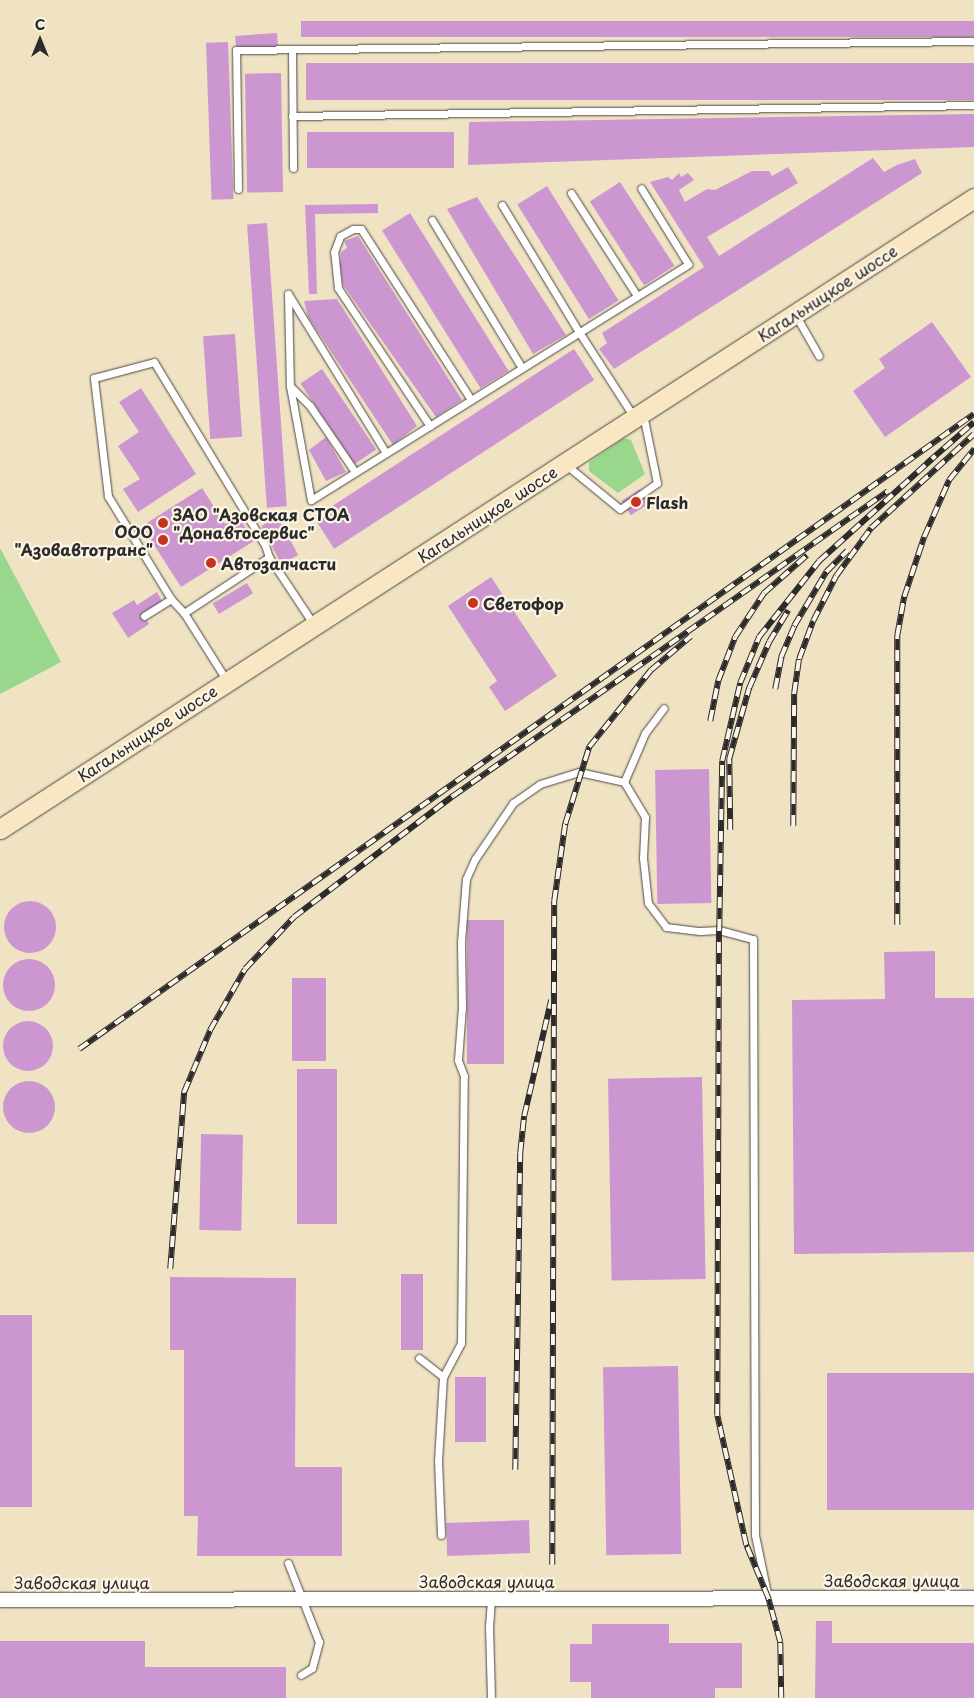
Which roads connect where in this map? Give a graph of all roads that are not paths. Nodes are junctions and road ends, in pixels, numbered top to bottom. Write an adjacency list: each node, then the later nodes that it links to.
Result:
1 (974, 41): 2 (lane)
2 (292, 50): 4 (lane); 7 (lane)
3 (974, 105): 4 (lane)
4 (292, 116): 5 (lane)
5 (293, 168)
6 (641, 188): 12 (lane)
7 (238, 189)
8 (571, 192): 12 (lane)
9 (974, 198): 13 (main road, Кагальницкое шоссе)
10 (502, 205): 14 (lane)
11 (432, 220): 16 (lane)
12 (637, 296): 14 (lane)
13 (795, 314): 15 (lane); 19 (main road, Кагальницкое шоссе)
14 (579, 332): 16 (lane); 19 (lane)
15 (819, 356)
16 (522, 368): 18 (lane)
17 (290, 386): 21 (lane); 23 (lane); 23 (lane)
18 (471, 400): 20 (lane); 20 (lane)
19 (639, 415): 22 (main road, Кагальницкое шоссе); 22 (lane)
20 (430, 426): 21 (lane)
21 (386, 453): 23 (lane)
22 (564, 463): 28 (main road, Кагальницкое шоссе)
23 (356, 472)
24 (269, 557): 25 (lane); 26 (lane); 28 (lane)
25 (171, 599): 26 (lane); 27 (lane)
26 (184, 613): 29 (lane)
27 (144, 616)
28 (314, 625): 29 (main road, Кагальницкое шоссе)
29 (227, 682): 32 (main road, Кагальницкое шоссе)
30 (664, 708): 31 (lane)
31 (624, 782): 34 (lane); 37 (lane)
32 (0, 829)
33 (419, 1358): 34 (lane)
34 (443, 1377): 35 (lane)
35 (441, 1535)
36 (288, 1563): 39 (lane)
37 (768, 1598): 38 (street, Заводская улица); 40 (street, Заводская улица)
38 (974, 1598)
39 (302, 1599): 40 (street, Заводская улица); 41 (street, Заводская улица); 42 (lane)
40 (490, 1599): 43 (lane)
41 (0, 1600)
42 (301, 1675)
43 (491, 1698)

